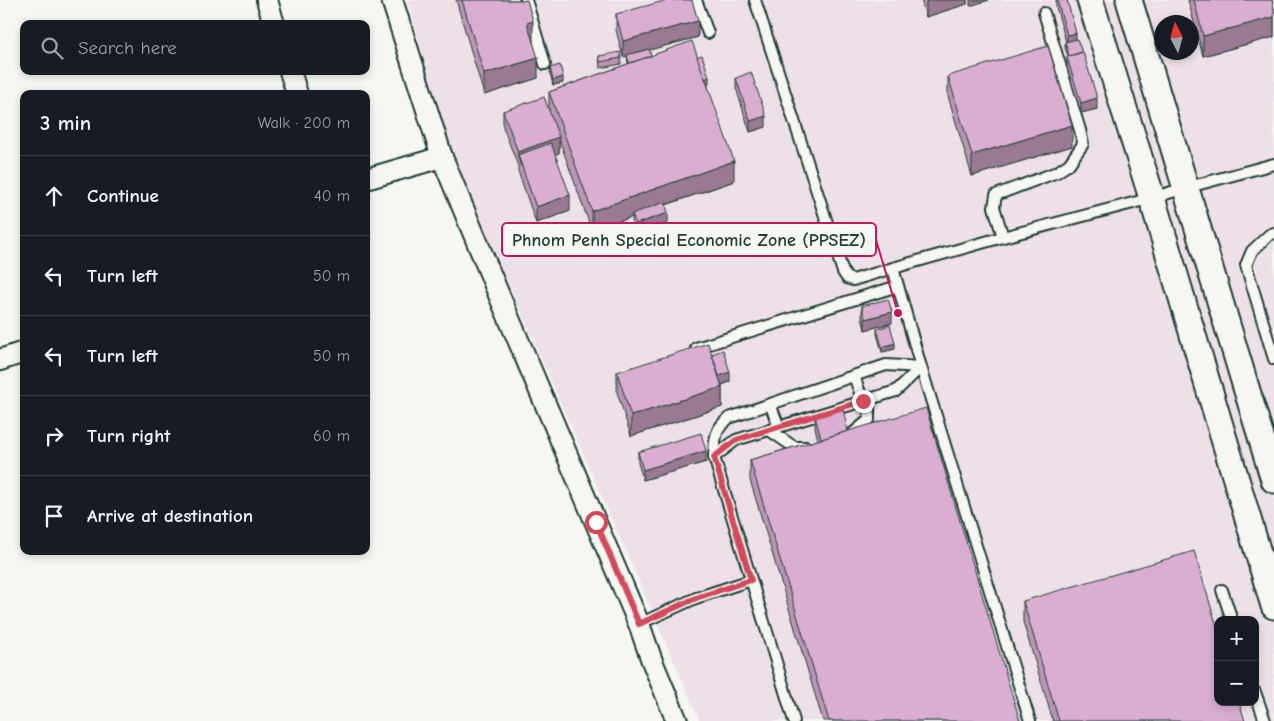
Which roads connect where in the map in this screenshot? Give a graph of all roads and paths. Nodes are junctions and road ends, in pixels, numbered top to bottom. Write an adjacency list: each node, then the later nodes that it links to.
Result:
1 (266, 0): 9 (street)
2 (392, 0): 14 (street)
3 (526, 0): 11 (lane)
4 (696, 0): 10 (lane)
5 (755, 0): 21 (lane)
6 (1090, 0): 18 (street)
7 (1129, 0): 17 (street)
8 (1044, 13): 20 (lane)
9 (273, 20)
10 (708, 33)
11 (545, 64)
12 (291, 75): 13 (street)
13 (296, 90)
14 (442, 157): 16 (street); 40 (street)
15 (1274, 164): 17 (lane)
16 (370, 178)
17 (1185, 188): 18 (lane); 35 (street)
18 (1152, 198): 20 (lane); 38 (street)
19 (1274, 233): 25 (lane)
20 (1002, 237): 21 (lane)
21 (893, 268): 22 (lane)
22 (898, 286): 23 (lane); 27 (lane)
23 (688, 350)
24 (20, 353): 26 (street)
25 (1274, 359)
26 (0, 360)
27 (921, 367): 28 (lane); 29 (lane); 44 (lane)
28 (854, 376): 29 (lane); 30 (lane)
29 (866, 400): 31 (lane); 32 (lane)
30 (770, 404): 31 (lane); 34 (lane)
31 (774, 428): 33 (lane); 34 (lane)
32 (841, 438)
33 (814, 447)
34 (714, 457): 36 (lane)
35 (1274, 480)
36 (751, 580): 40 (lane); 43 (lane)
37 (1222, 590): 39 (lane)
38 (1274, 606)
39 (1231, 616)
40 (644, 622): 42 (street)
41 (1259, 704): 45 (lane)
42 (677, 721)
43 (794, 721)
44 (1030, 721)
45 (1265, 721)

